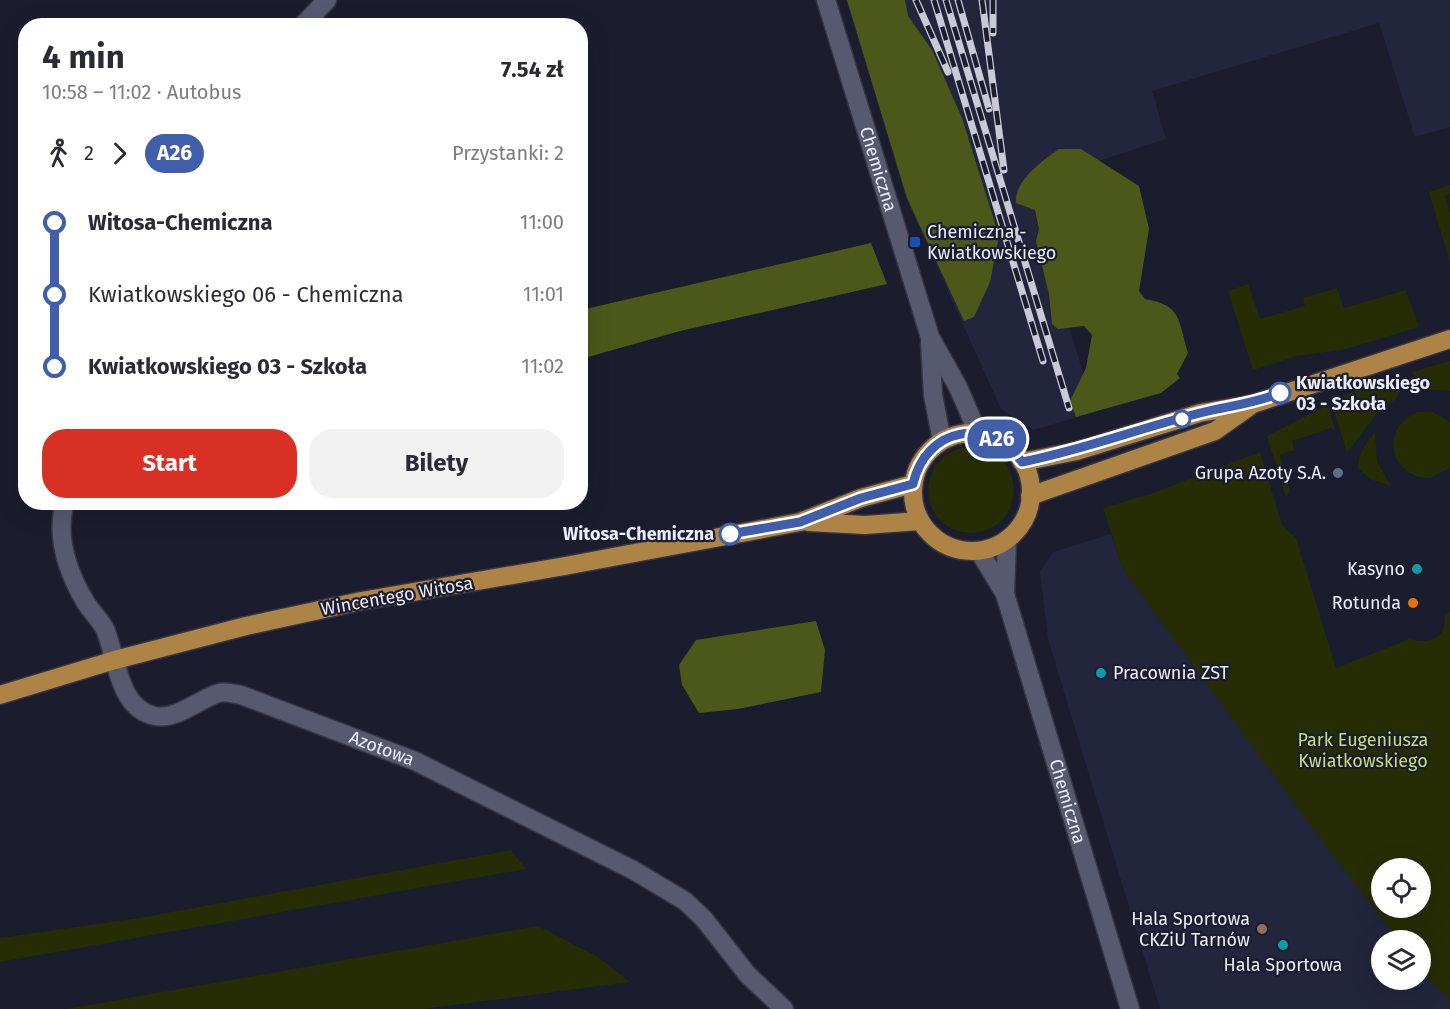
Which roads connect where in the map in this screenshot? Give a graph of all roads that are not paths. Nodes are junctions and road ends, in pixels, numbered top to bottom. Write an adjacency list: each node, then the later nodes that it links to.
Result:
1 (327, 0): 3 (street)
2 (826, 0): 4 (street, Chemiczna)
3 (310, 18)
4 (930, 338): 7 (street, Chemiczna); 8 (street, Chemiczna)
5 (1450, 339): 6 (main road)
6 (1253, 404): 9 (main road); 11 (main road)
7 (978, 433): 8 (main road); 9 (main road)
8 (942, 441): 10 (main road)
9 (1022, 462): 11 (main road)
10 (913, 484): 13 (main road); 14 (main road, Wincentego Witosa)
11 (1030, 496): 15 (main road)
12 (64, 510): 18 (street, Azotowa)
13 (920, 521): 14 (main road, Wincentego Witosa); 16 (main road)
14 (800, 522): 18 (main road, Wincentego Witosa)
15 (1007, 539): 16 (main road); 17 (street, Chemiczna)
16 (979, 550): 17 (street, Chemiczna)
17 (1005, 594): 21 (street, Chemiczna)
18 (115, 660): 19 (main road, Wincentego Witosa); 20 (street, Azotowa)
19 (0, 695)
20 (784, 1009)
21 (1130, 1009)

